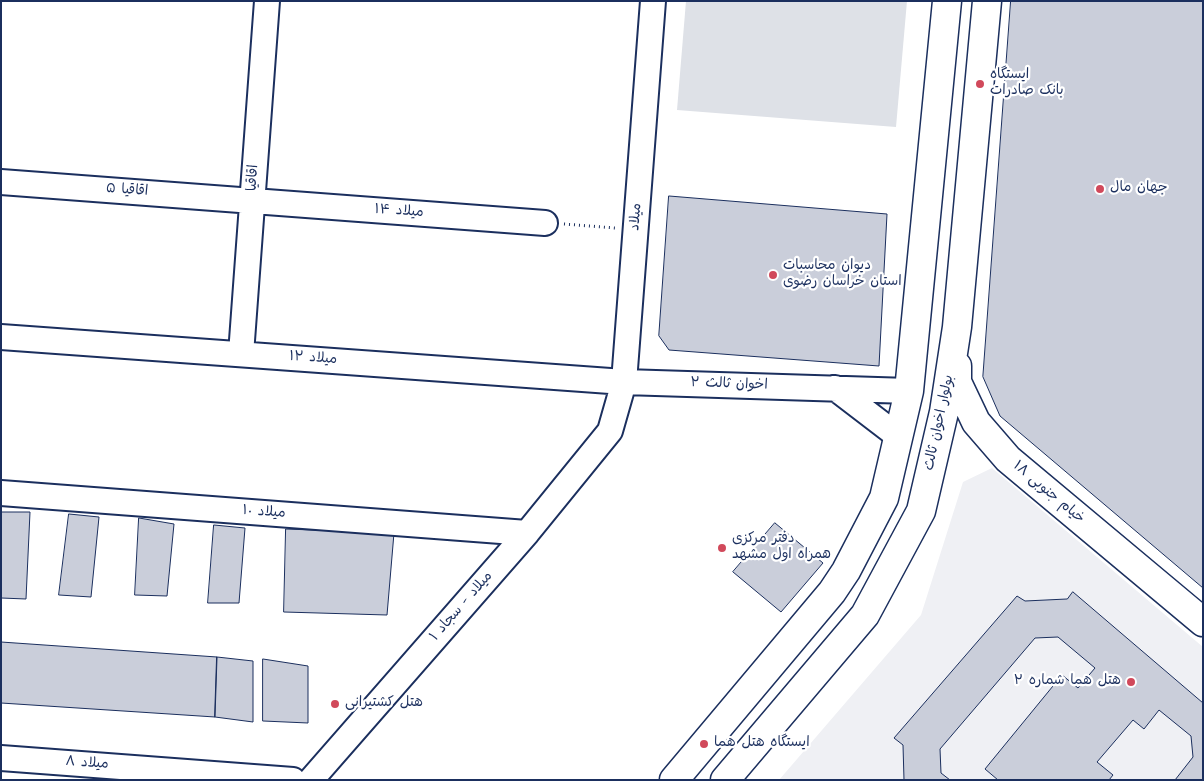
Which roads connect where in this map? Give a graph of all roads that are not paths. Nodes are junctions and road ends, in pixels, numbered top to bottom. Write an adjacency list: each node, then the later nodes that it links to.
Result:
1 (267, 1): 6 (street, اقاقیا)
2 (653, 1): 11 (street, میلاد)
3 (947, 12): 4 (street); 13 (street)
4 (986, 13): 8 (street, بولوار اخوان ثالث)
5 (1, 182): 6 (street, اقاقیا ۵)
6 (252, 201): 7 (street, میلاد ۱۴); 10 (street, اقاقیا)
7 (545, 223)
8 (957, 327): 18 (street, خیام جنوبی ۱۸); 23 (street, بولوار اخوان ثالث)
9 (1, 337): 10 (street, میلاد ۱۲)
10 (241, 354): 11 (street, میلاد ۱۲)
11 (624, 382): 12 (street, اخوان ثالث ۲); 14 (street, میلاد)
12 (835, 388): 13 (street, اخوان ثالث ۲); 15 (street)
13 (909, 391): 15 (street)
14 (610, 431): 17 (street, میلاد - سجاد ۱)
15 (899, 438): 22 (street)
16 (1, 493): 17 (street, میلاد ۱۰)
17 (527, 533): 21 (street, میلاد - سجاد ۱)
18 (1203, 622)
19 (1, 758): 20 (street, میلاد ۸)
20 (293, 780)
21 (311, 780)
22 (674, 780)
23 (725, 780)

